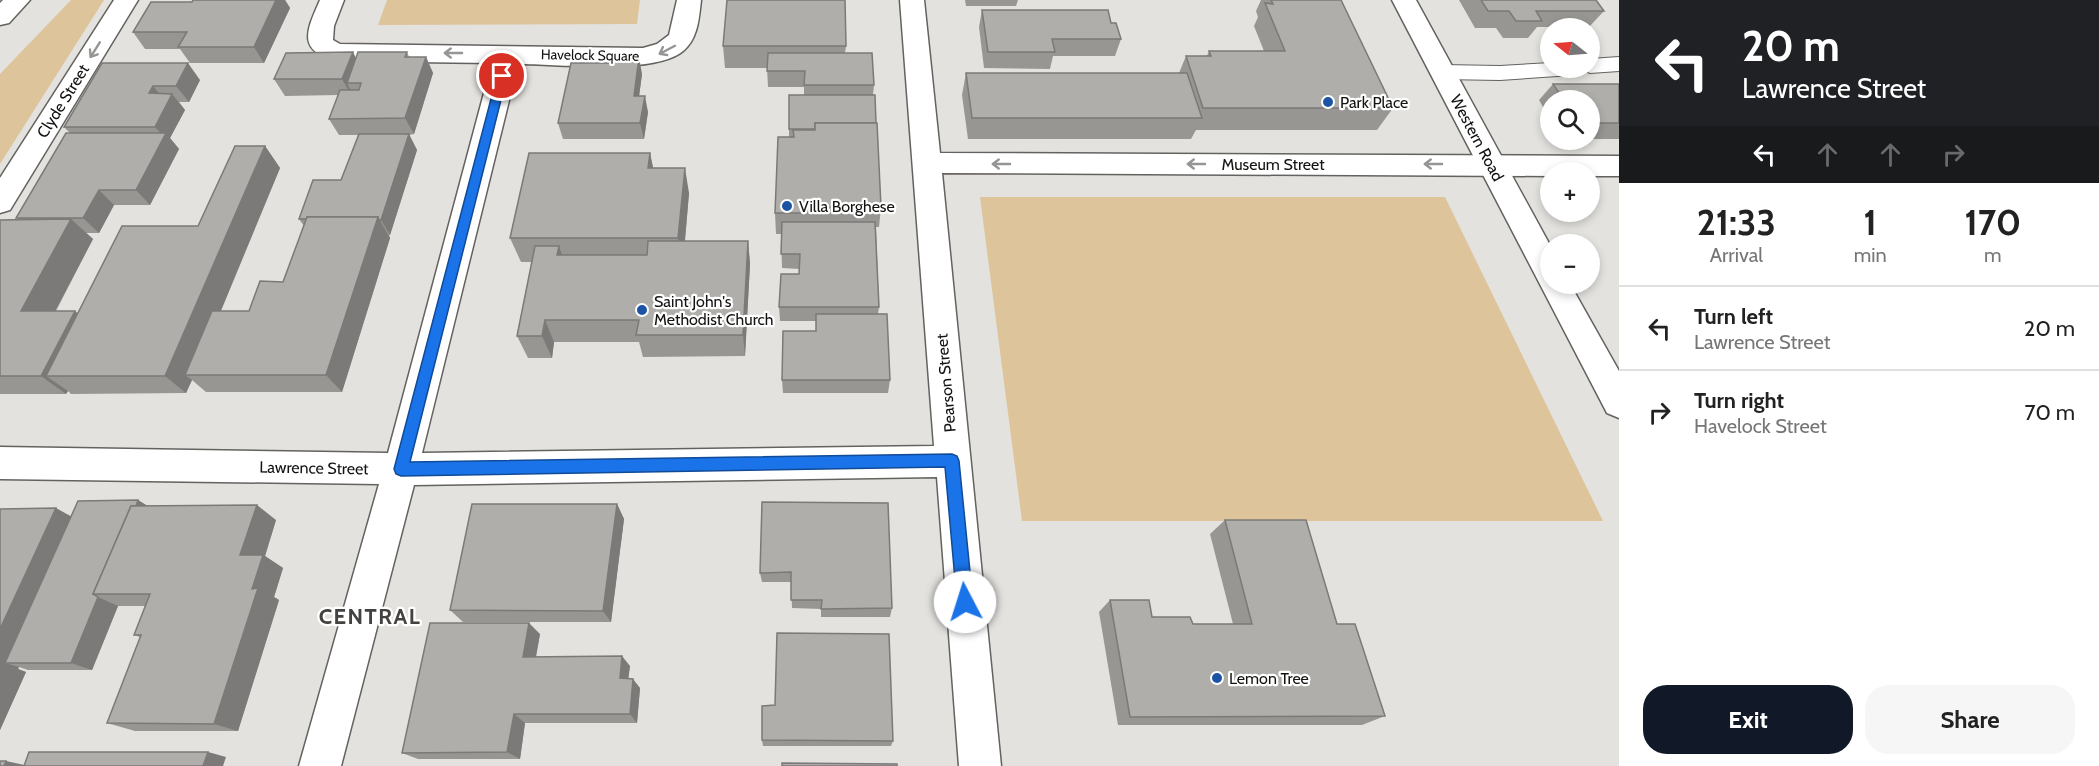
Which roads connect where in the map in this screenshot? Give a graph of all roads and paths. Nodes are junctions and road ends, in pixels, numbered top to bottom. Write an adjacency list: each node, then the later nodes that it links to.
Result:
1 (18, 0): 7 (street)
2 (126, 0): 16 (street, Clyde Street, one-way to 16)
3 (332, 0): 8 (street, Havelock Square, one-way to 3)
4 (689, 0): 8 (street, Havelock Square, one-way to 8)
5 (912, 0): 13 (street, Pearson Street)
6 (1404, 0): 12 (street, Western Road)
7 (0, 17)
8 (508, 53): 22 (street)
9 (1619, 64): 10 (lane)
10 (1600, 65)
11 (1540, 70): 12 (lane)
12 (1442, 72): 14 (street, Western Road)
13 (927, 163): 14 (street, Museum Street, one-way to 13); 20 (street, Pearson Street)
14 (1492, 164): 15 (street, Museum Street); 17 (street, Western Road)
15 (1619, 166)
16 (0, 202)
17 (1540, 254)
18 (1560, 294): 19 (street)
19 (1619, 403)
20 (952, 461): 22 (street, Lawrence Street); 24 (street, Pearson Street)
21 (0, 464): 22 (street, Lawrence Street)
22 (401, 469): 23 (street)
23 (320, 766)
24 (980, 766)

